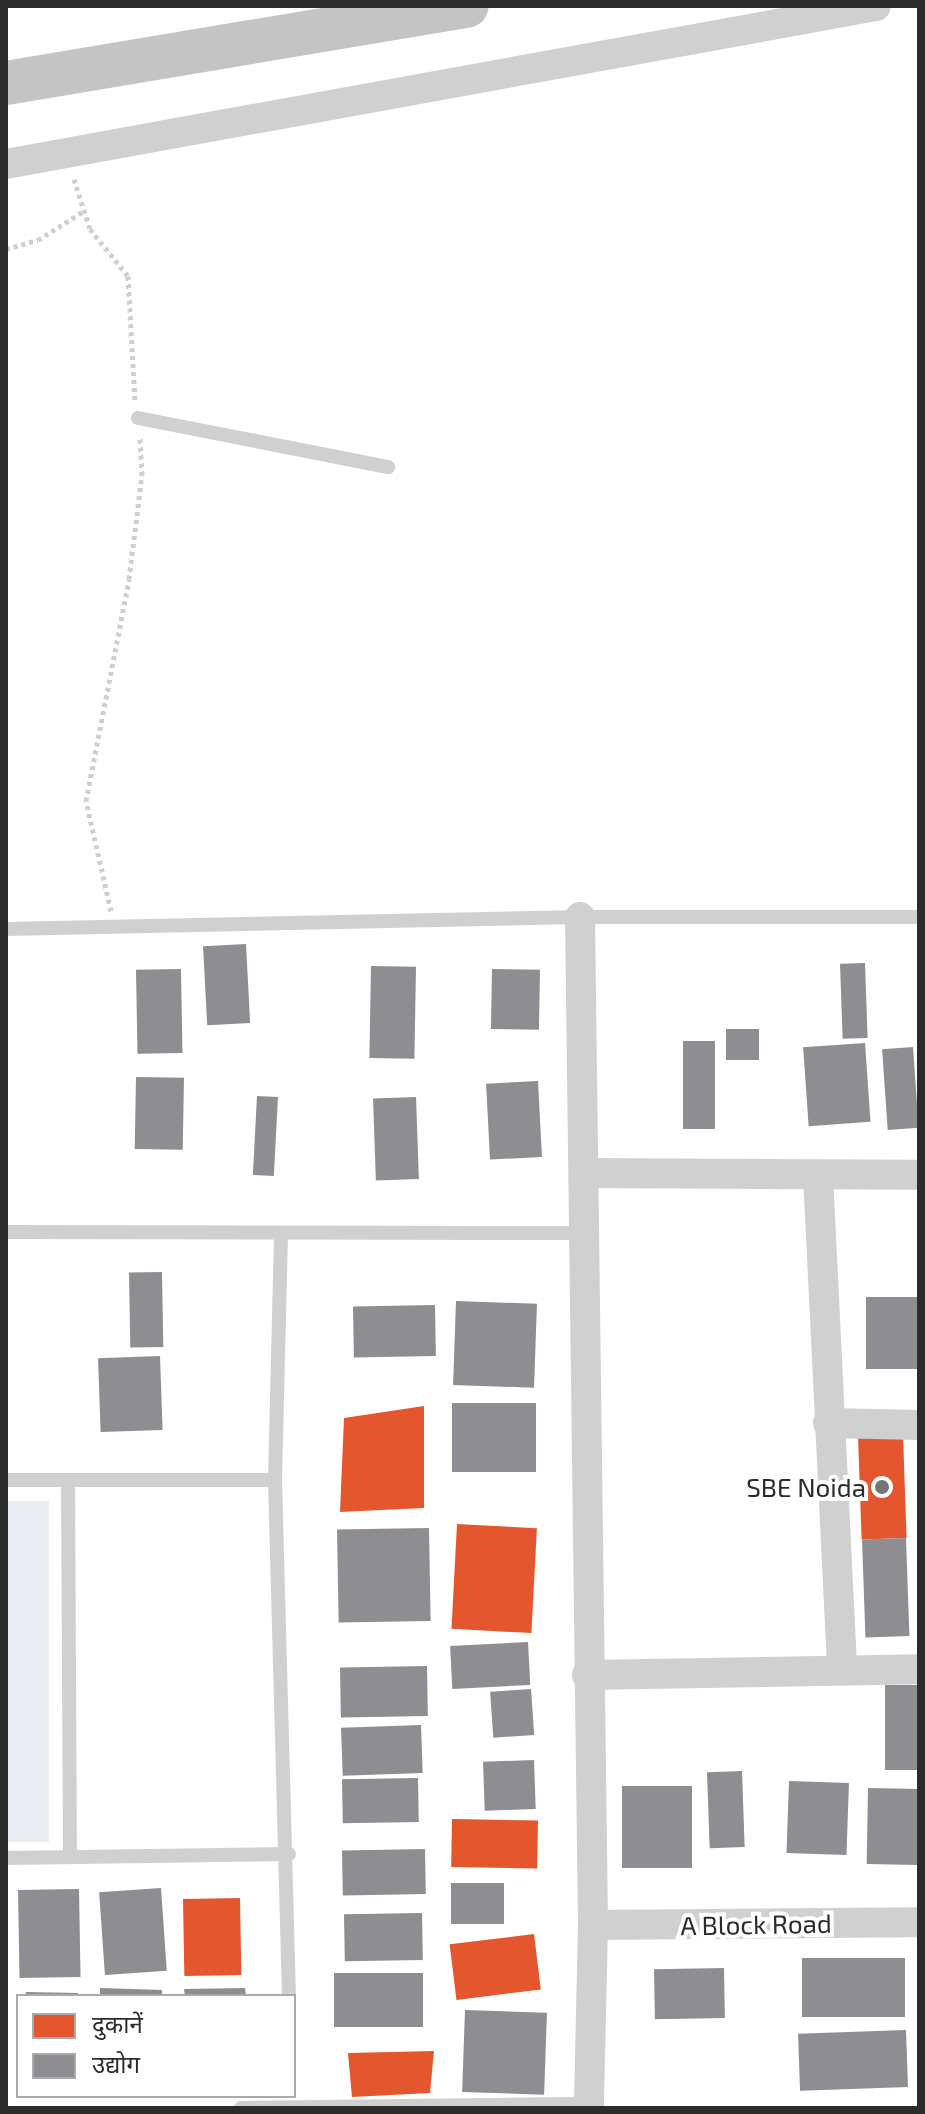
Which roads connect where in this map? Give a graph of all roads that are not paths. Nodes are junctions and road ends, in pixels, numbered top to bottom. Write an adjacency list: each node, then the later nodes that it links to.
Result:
1 (467, 6): 3 (main road)
2 (876, 6): 4 (street)
3 (6, 83)
4 (6, 164)
5 (138, 418): 6 (lane)
6 (388, 467)
7 (580, 917): 8 (lane); 9 (lane); 10 (street)
8 (919, 917)
9 (6, 929)
10 (584, 1173): 11 (street); 14 (street)
11 (818, 1175): 12 (street); 16 (street)
12 (919, 1175)
13 (6, 1232): 15 (lane)
14 (584, 1233): 15 (lane); 23 (street)
15 (281, 1235): 20 (lane)
16 (828, 1423): 17 (street); 22 (street)
17 (919, 1425)
18 (6, 1480): 19 (lane)
19 (68, 1480): 20 (lane); 25 (lane)
20 (275, 1480): 24 (lane)
21 (919, 1669): 22 (street)
22 (842, 1670): 23 (street)
23 (587, 1675): 28 (street)
24 (289, 1854): 25 (lane); 29 (lane)
25 (70, 1857): 26 (lane)
26 (6, 1858)
27 (919, 1922): 28 (street, A Block Road)
28 (593, 1925): 30 (street)
29 (289, 1994)
30 (589, 2106): 32 (lane)
31 (241, 2108): 32 (lane)
32 (289, 2108)

